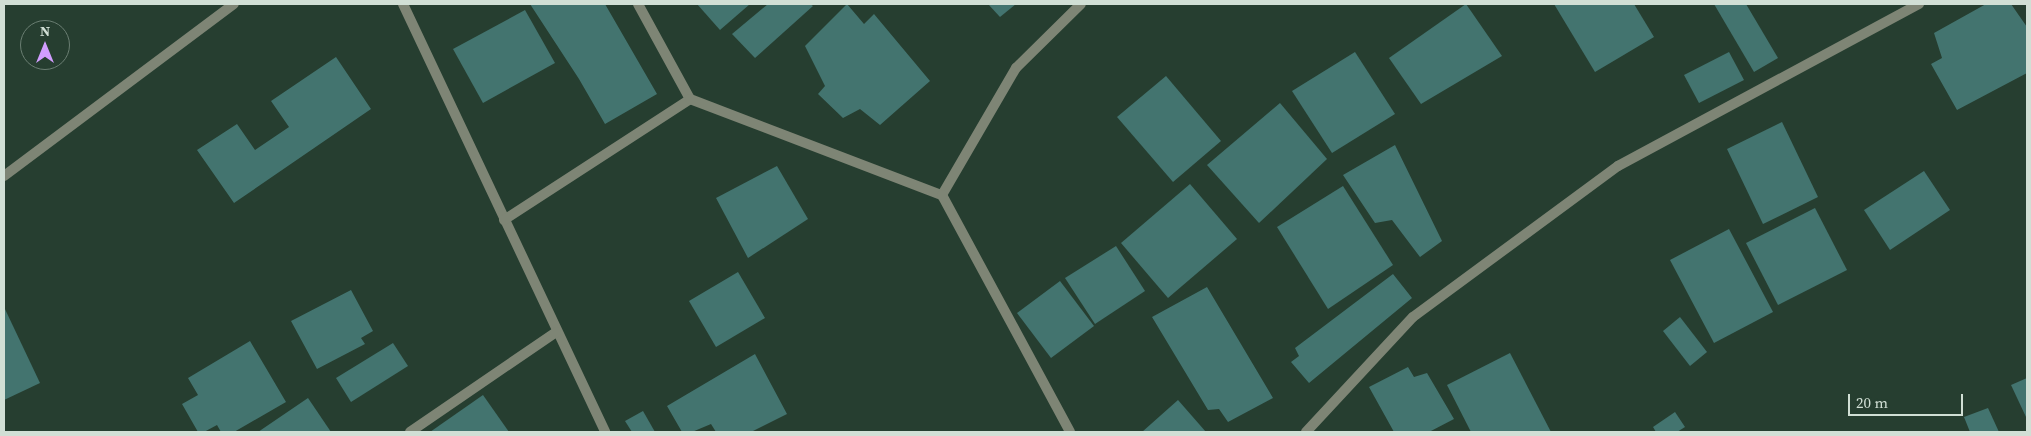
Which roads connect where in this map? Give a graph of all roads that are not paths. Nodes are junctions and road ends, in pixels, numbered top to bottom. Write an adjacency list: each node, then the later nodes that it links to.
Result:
1 (234, 4): 7 (street)
2 (403, 4): 9 (street)
3 (638, 4): 6 (street)
4 (1081, 4): 8 (street)
5 (1920, 4): 14 (street)
6 (690, 100): 8 (street); 9 (street)
7 (4, 176)
8 (942, 194): 13 (street)
9 (504, 220): 10 (street)
10 (556, 332): 11 (street); 12 (street)
11 (410, 432)
12 (604, 432)
13 (1070, 432)
14 (1306, 432)

